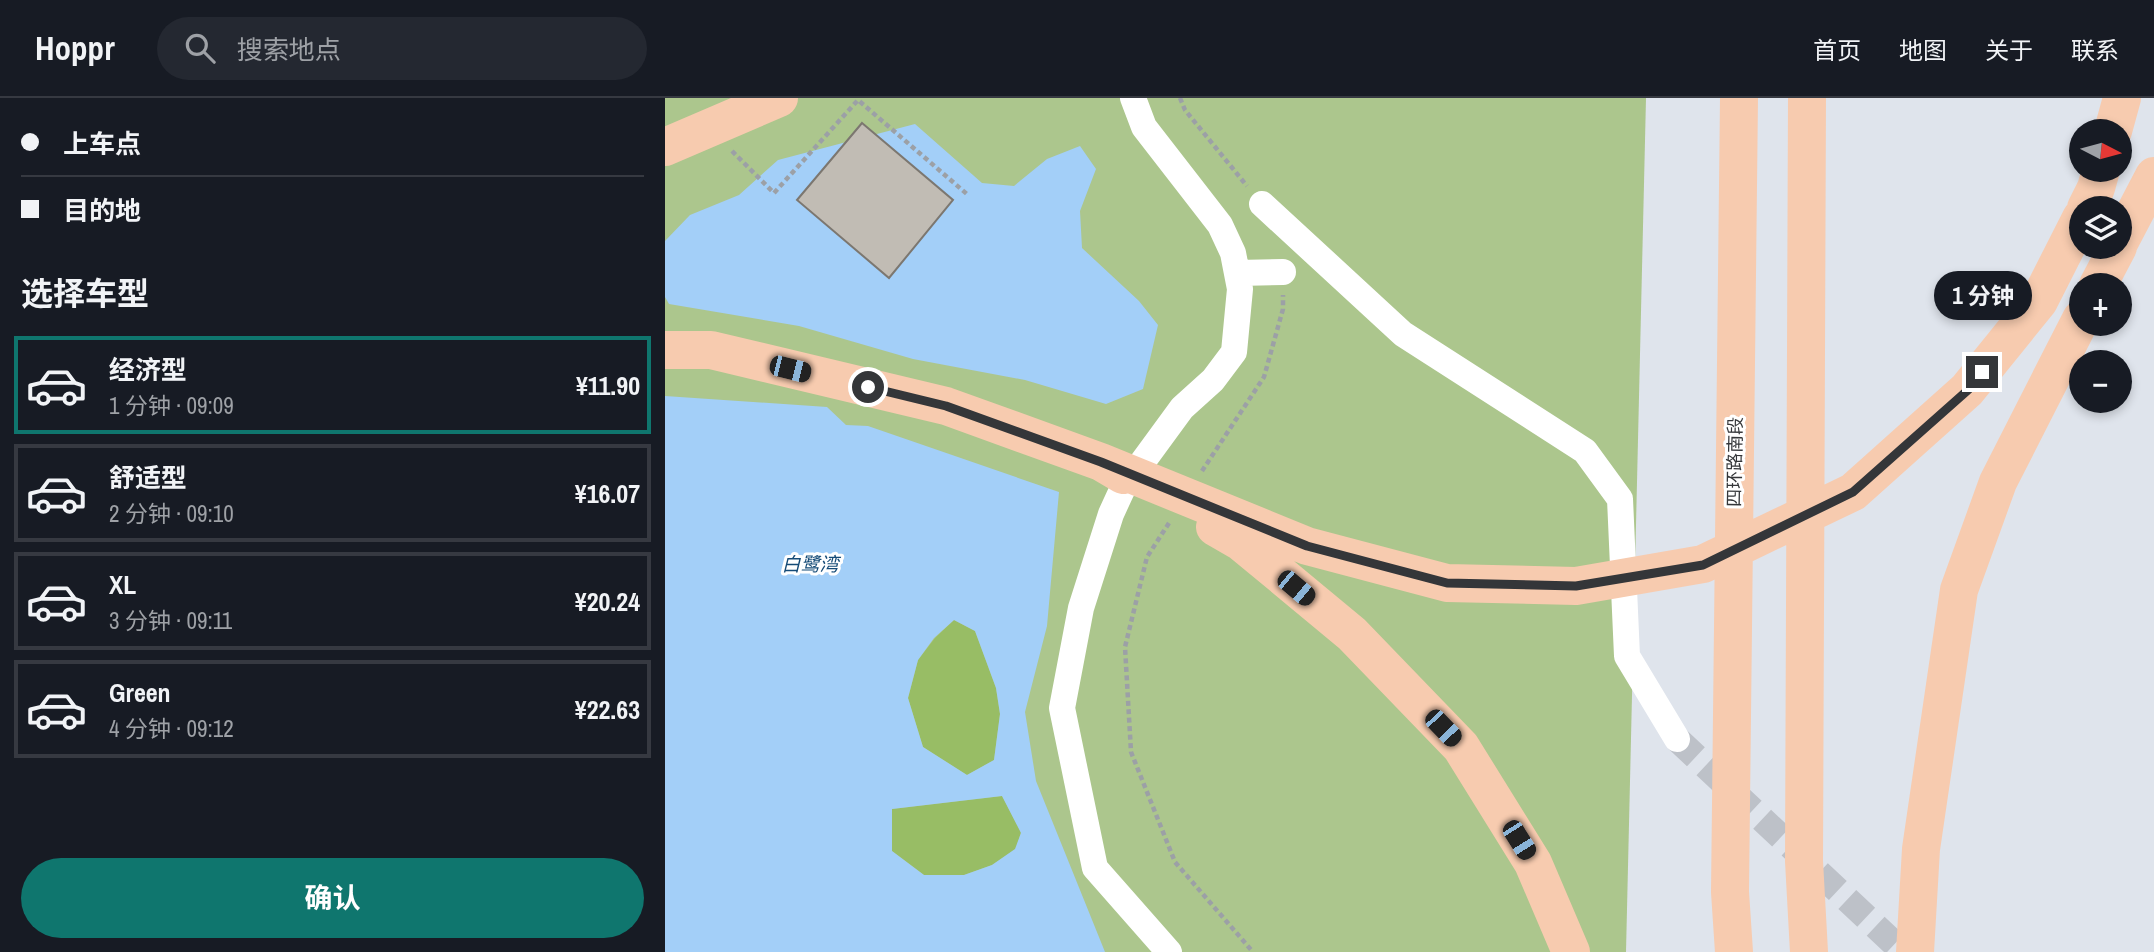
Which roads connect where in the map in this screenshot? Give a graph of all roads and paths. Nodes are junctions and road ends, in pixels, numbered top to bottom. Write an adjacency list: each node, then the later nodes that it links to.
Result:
1 (779, 98): 7 (highway)
2 (1133, 98): 15 (street)
3 (1738, 98): 22 (highway, 四环路南段)
4 (1807, 98): 23 (highway)
5 (2122, 98): 6 (highway)
6 (2116, 119)
7 (665, 147)
8 (727, 147): 10 (path)
9 (2154, 176): 12 (highway)
10 (968, 195)
11 (1262, 204): 19 (street)
12 (2132, 218)
13 (2069, 242): 18 (highway)
14 (1283, 271): 15 (street)
15 (1237, 273): 20 (street)
16 (2072, 336): 24 (highway)
17 (665, 350): 18 (highway)
18 (1101, 462): 21 (highway)
19 (1677, 739)
20 (1168, 952)
21 (1571, 952)
22 (1734, 952)
23 (1809, 952)
24 (1915, 952)

